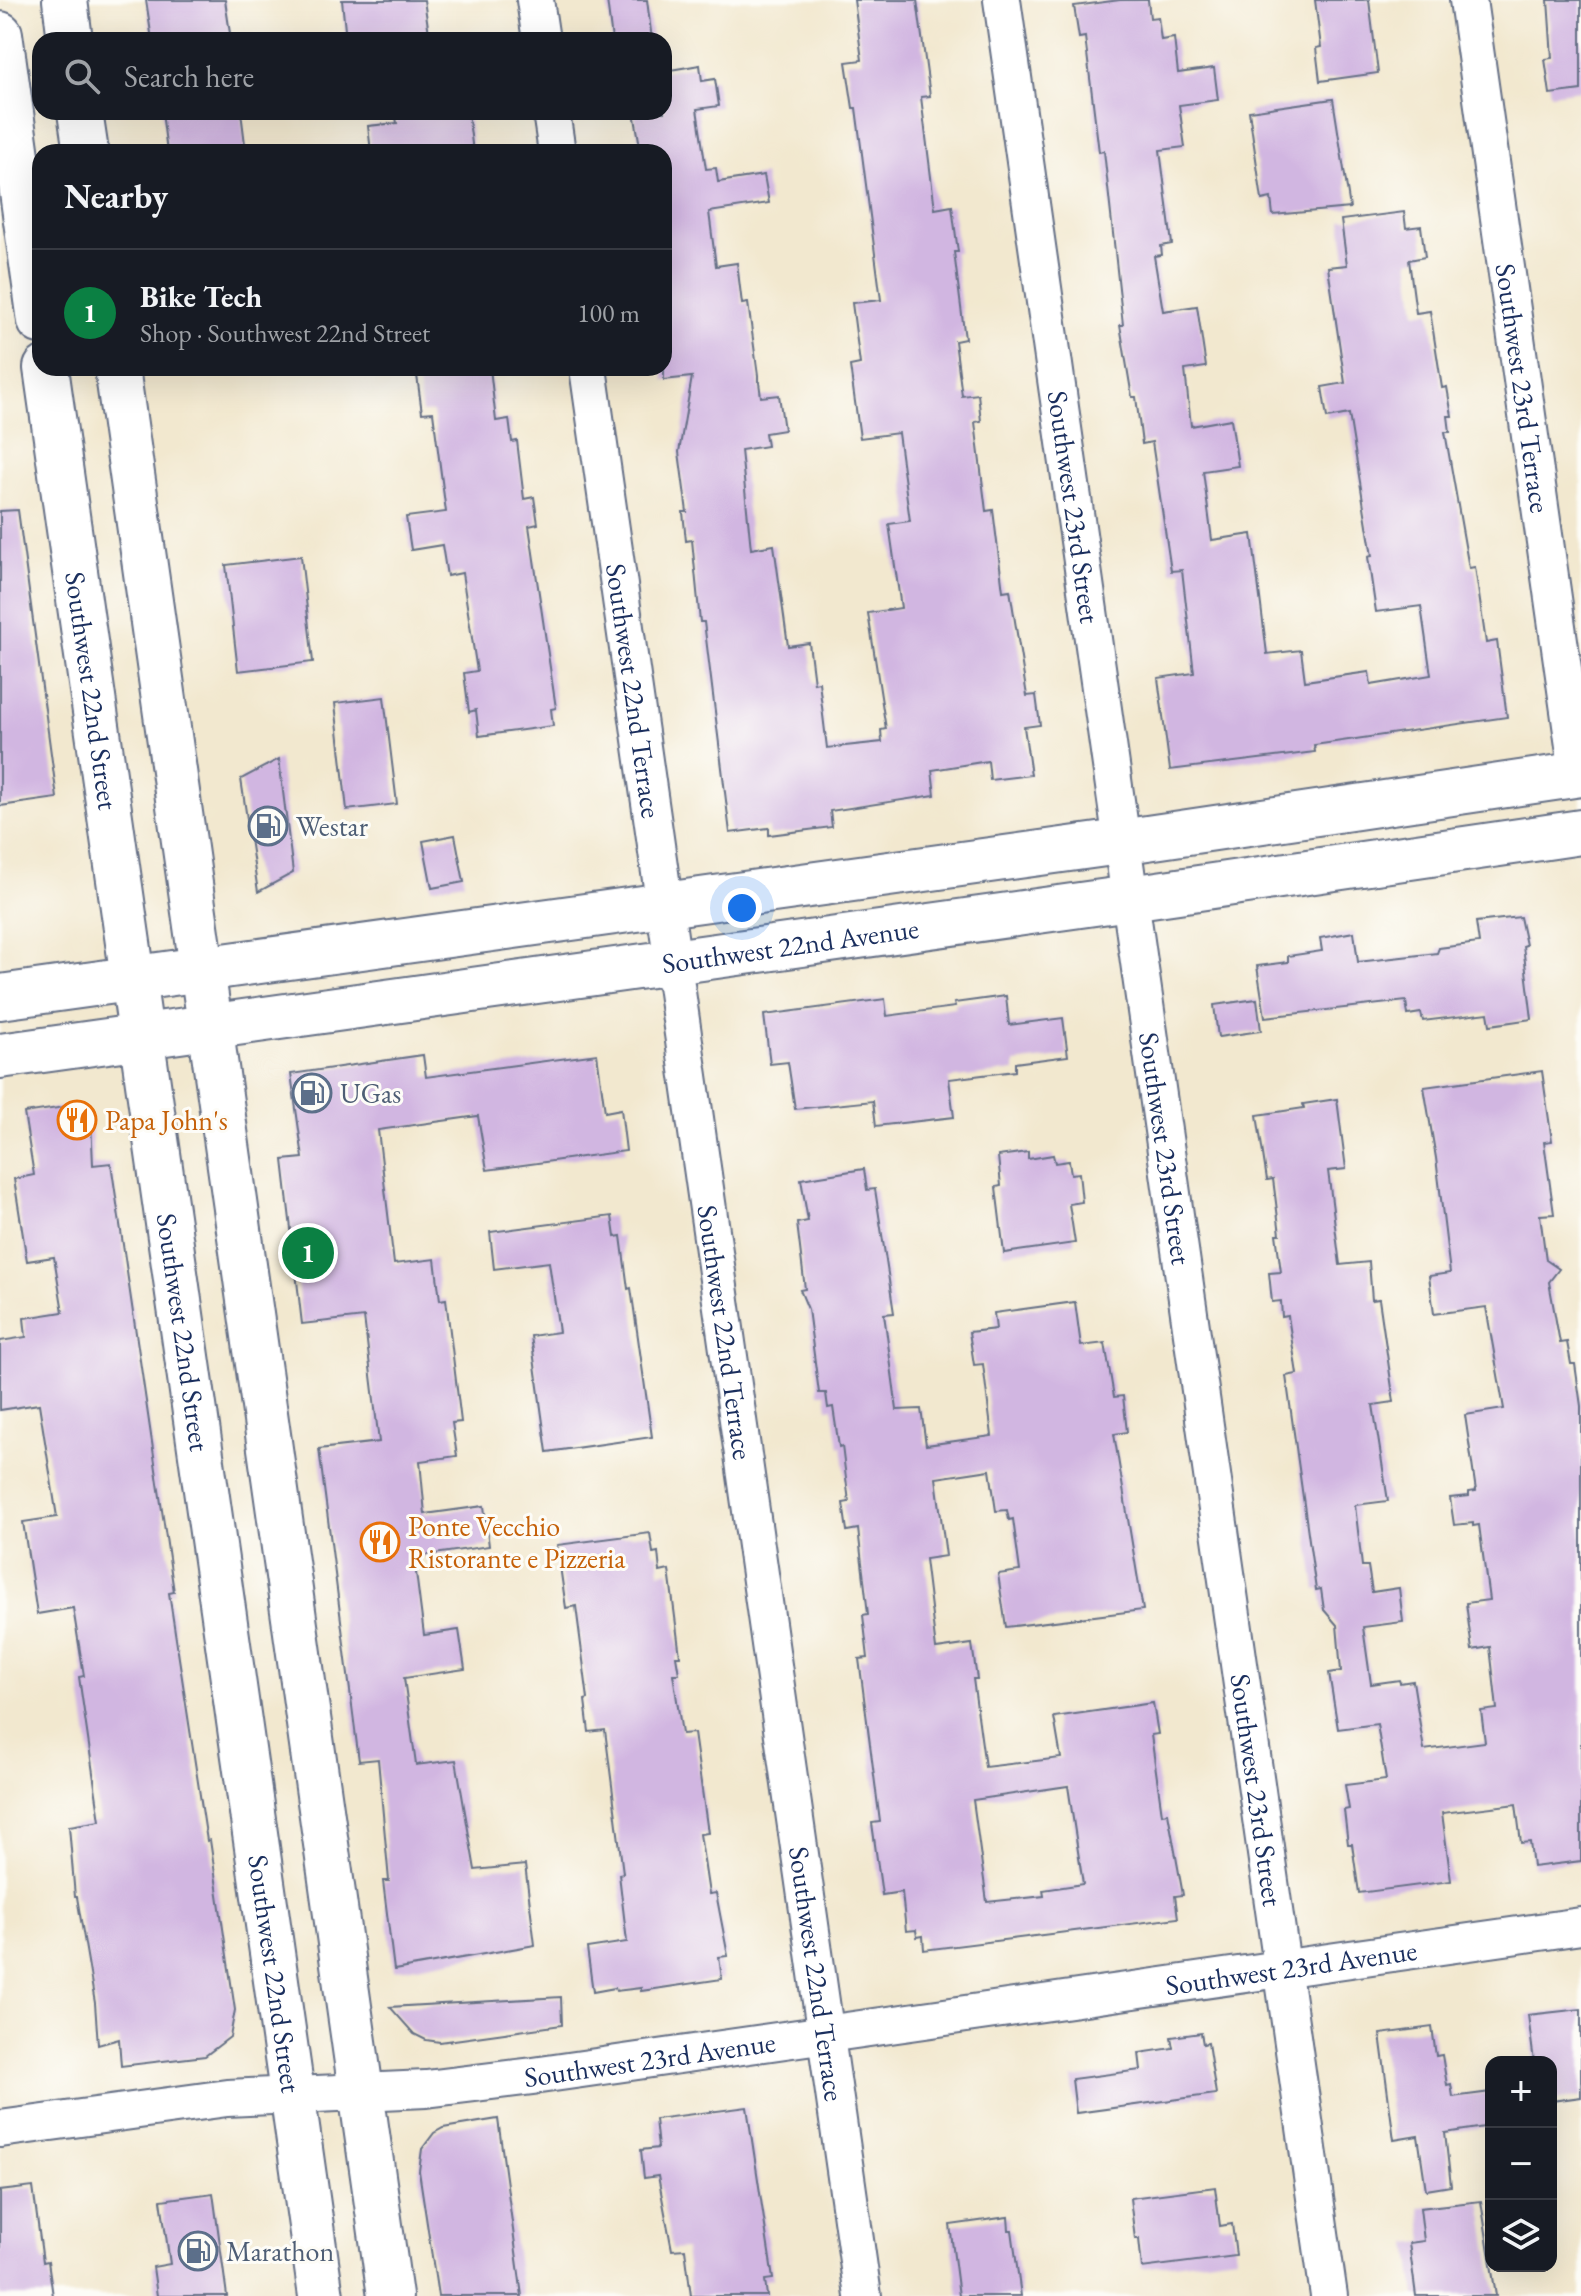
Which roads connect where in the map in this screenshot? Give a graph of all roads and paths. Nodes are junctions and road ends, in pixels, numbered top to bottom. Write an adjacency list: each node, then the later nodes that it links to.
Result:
1 (65, 0): 5 (main road)
2 (535, 0): 6 (street)
3 (1002, 0): 18 (street, Southwest 23rd Street)
4 (1468, 0): 16 (street, Southwest 23rd Terrace)
5 (69, 32)
6 (540, 32)
7 (0, 34): 12 (main road)
8 (81, 120): 10 (main road)
9 (552, 120): 11 (street)
10 (85, 144)
11 (556, 144)
12 (32, 264)
13 (47, 376): 23 (main road, Southwest 22nd Street)
14 (118, 376): 22 (main road)
15 (589, 376): 20 (street, Southwest 22nd Terrace)
16 (1580, 781): 18 (main road, Southwest 22nd Avenue)
17 (1581, 832): 19 (main road, Southwest 22nd Avenue)
18 (1120, 842): 19 (street, Southwest 23rd Street); 20 (main road, Southwest 22nd Avenue)
19 (1130, 898): 21 (main road, Southwest 22nd Avenue); 29 (street, Southwest 23rd Street)
20 (665, 905): 21 (street, Southwest 22nd Terrace); 22 (main road, Southwest 22nd Avenue)
21 (674, 962): 25 (main road, Southwest 22nd Avenue); 30 (street, Southwest 22nd Terrace)
22 (201, 968): 23 (main road, Southwest 22nd Avenue); 25 (main road)
23 (133, 977): 24 (main road, Southwest 22nd Avenue); 26 (main road, Southwest 22nd Street)
24 (0, 997)
25 (210, 1027): 26 (main road, Southwest 22nd Avenue); 31 (main road)
26 (141, 1037): 27 (main road, Southwest 22nd Avenue); 32 (main road, Southwest 22nd Street)
27 (0, 1056)
28 (1581, 1926): 29 (street, Southwest 23rd Avenue)
29 (1282, 1967): 30 (street, Southwest 23rd Avenue); 37 (street, Southwest 23rd Street)
30 (825, 2035): 31 (street, Southwest 23rd Avenue); 36 (street, Southwest 22nd Terrace)
31 (361, 2091): 32 (street, Southwest 23rd Avenue); 35 (main road)
32 (292, 2095): 33 (street, Southwest 23rd Avenue); 34 (main road, Southwest 22nd Street)
33 (0, 2129)
34 (321, 2296)
35 (390, 2296)
36 (863, 2296)
37 (1329, 2296)

